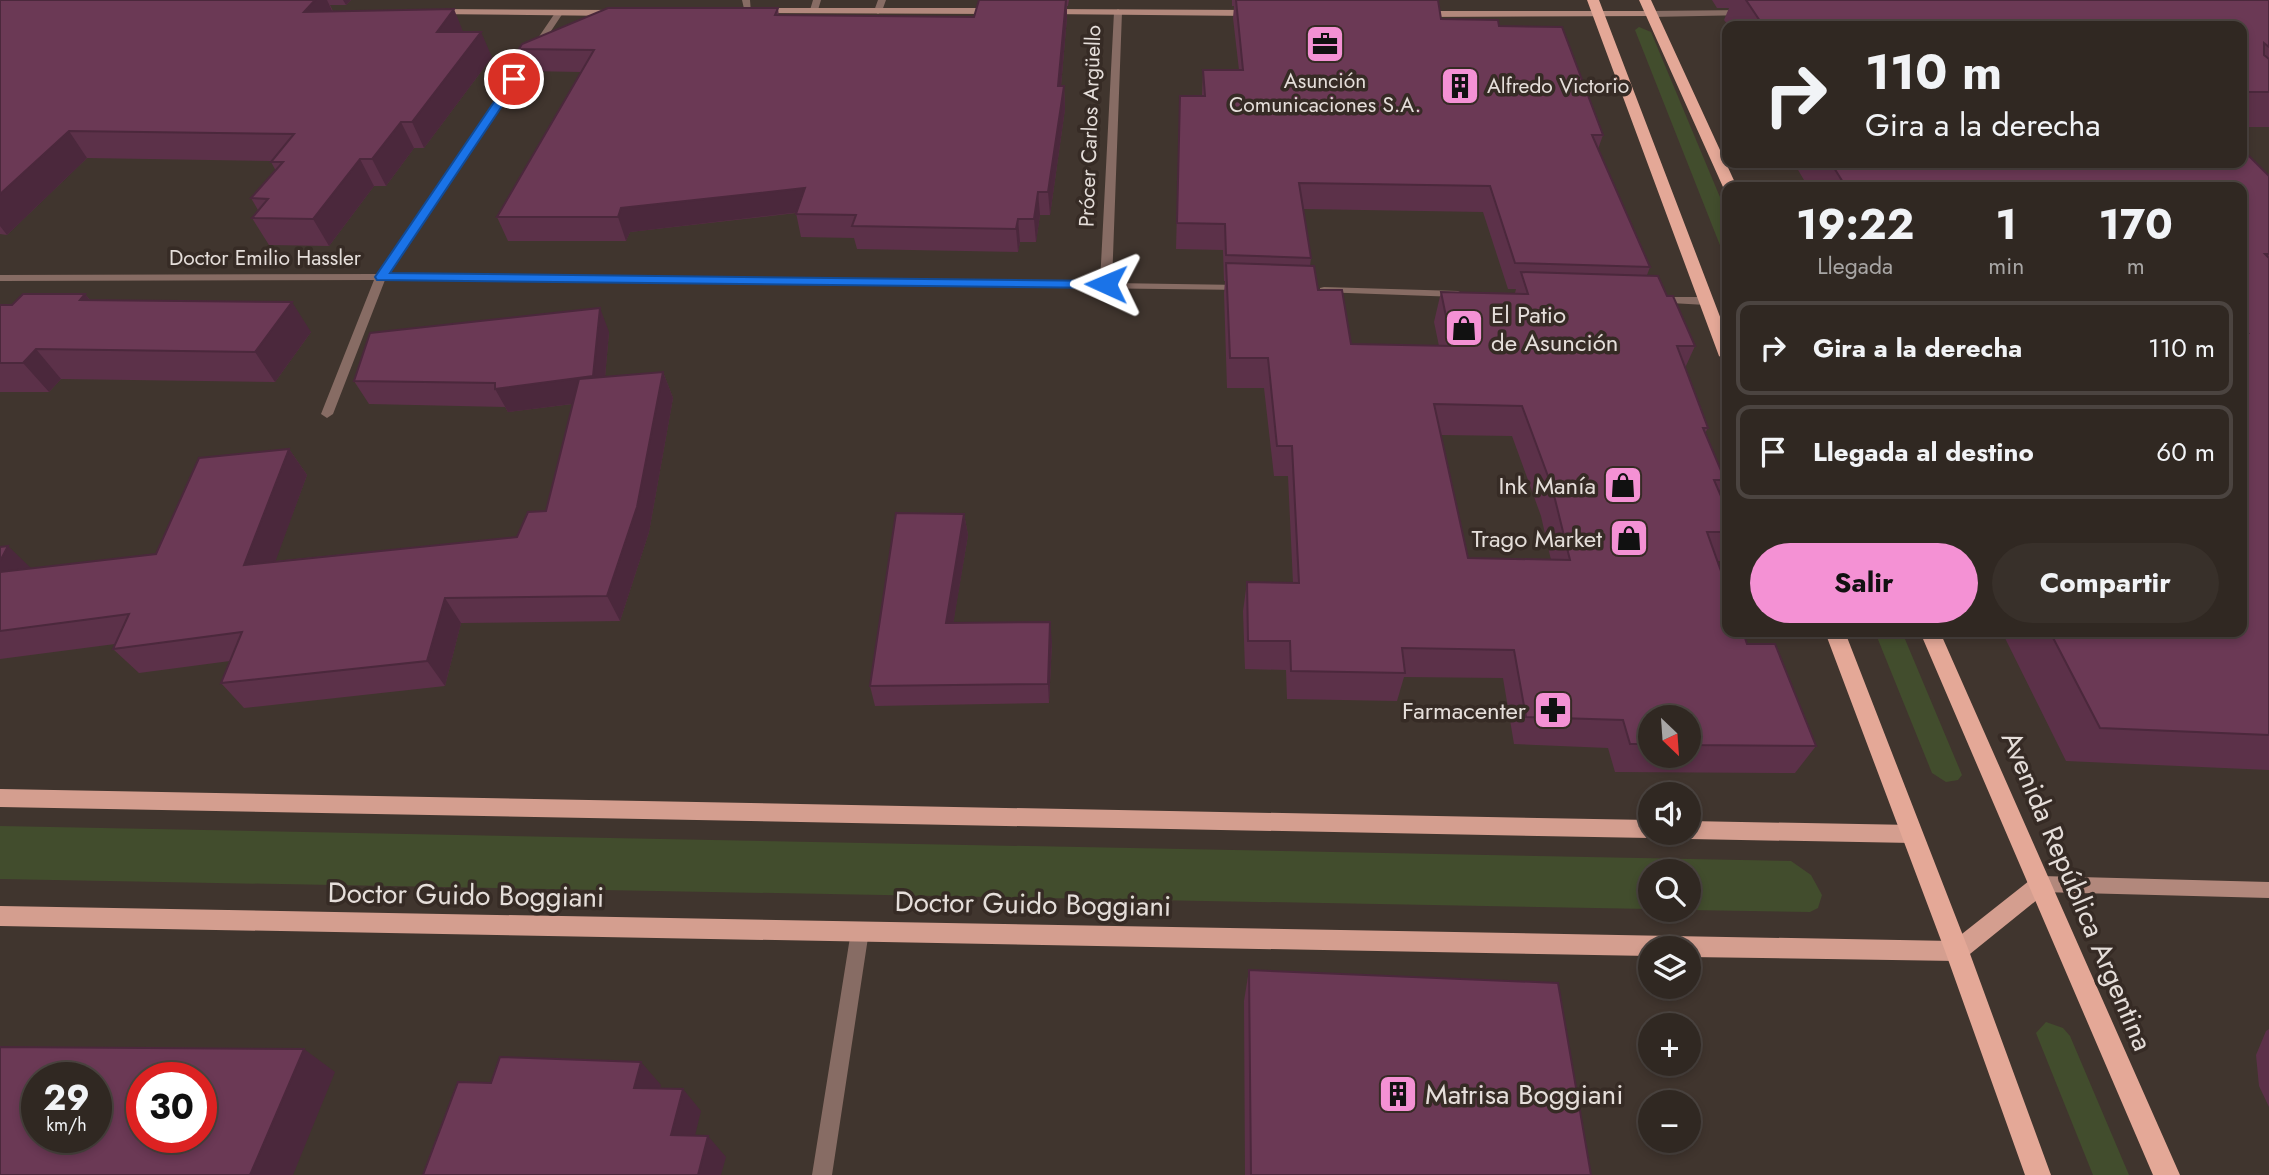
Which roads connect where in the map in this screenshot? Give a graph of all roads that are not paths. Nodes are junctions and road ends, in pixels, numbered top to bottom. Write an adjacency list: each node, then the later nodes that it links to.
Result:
1 (746, 0): 7 (street)
2 (817, 0): 6 (street)
3 (882, 0): 8 (street)
4 (1645, 0): 19 (highway)
5 (1596, 7): 18 (main road); 19 (main road); 28 (highway)
6 (814, 10): 7 (main road); 8 (main road)
7 (748, 11): 12 (main road)
8 (878, 11): 9 (main road)
9 (998, 11)
10 (419, 12): 15 (main road)
11 (626, 12): 15 (main road)
12 (734, 12)
13 (1038, 12): 14 (main road)
14 (1118, 12): 16 (main road); 23 (street, Prócer Carlos Argüello)
15 (559, 13): 21 (street)
16 (1270, 13)
17 (1752, 13): 19 (street)
18 (1409, 14)
19 (1650, 14): 20 (highway)
20 (1728, 182)
21 (381, 277): 22 (street, Doctor Emilio Hassler); 23 (street, Doctor Emilio Hassler); 30 (street)
22 (0, 278)
23 (1106, 284): 24 (street, Doctor Emilio Hassler)
24 (1259, 289)
25 (1315, 290): 26 (street)
26 (1468, 295)
27 (1646, 300): 28 (street)
28 (1706, 301): 29 (highway)
29 (1722, 343)
30 (327, 414)
31 (1837, 637): 36 (highway)
32 (1932, 637): 37 (highway, Avenida República Argentina)
33 (0, 798): 34 (main road)
34 (1638, 830)
35 (1701, 830): 36 (main road)
36 (1913, 834): 41 (highway)
37 (2041, 884): 38 (main road); 41 (main road); 44 (highway, Avenida República Argentina)
38 (2269, 890)
39 (0, 916): 40 (main road, Doctor Guido Boggiani)
40 (859, 931): 41 (main road, Doctor Guido Boggiani); 42 (street)
41 (1957, 951): 43 (highway)
42 (822, 1175)
43 (2038, 1175)
44 (2166, 1175)

